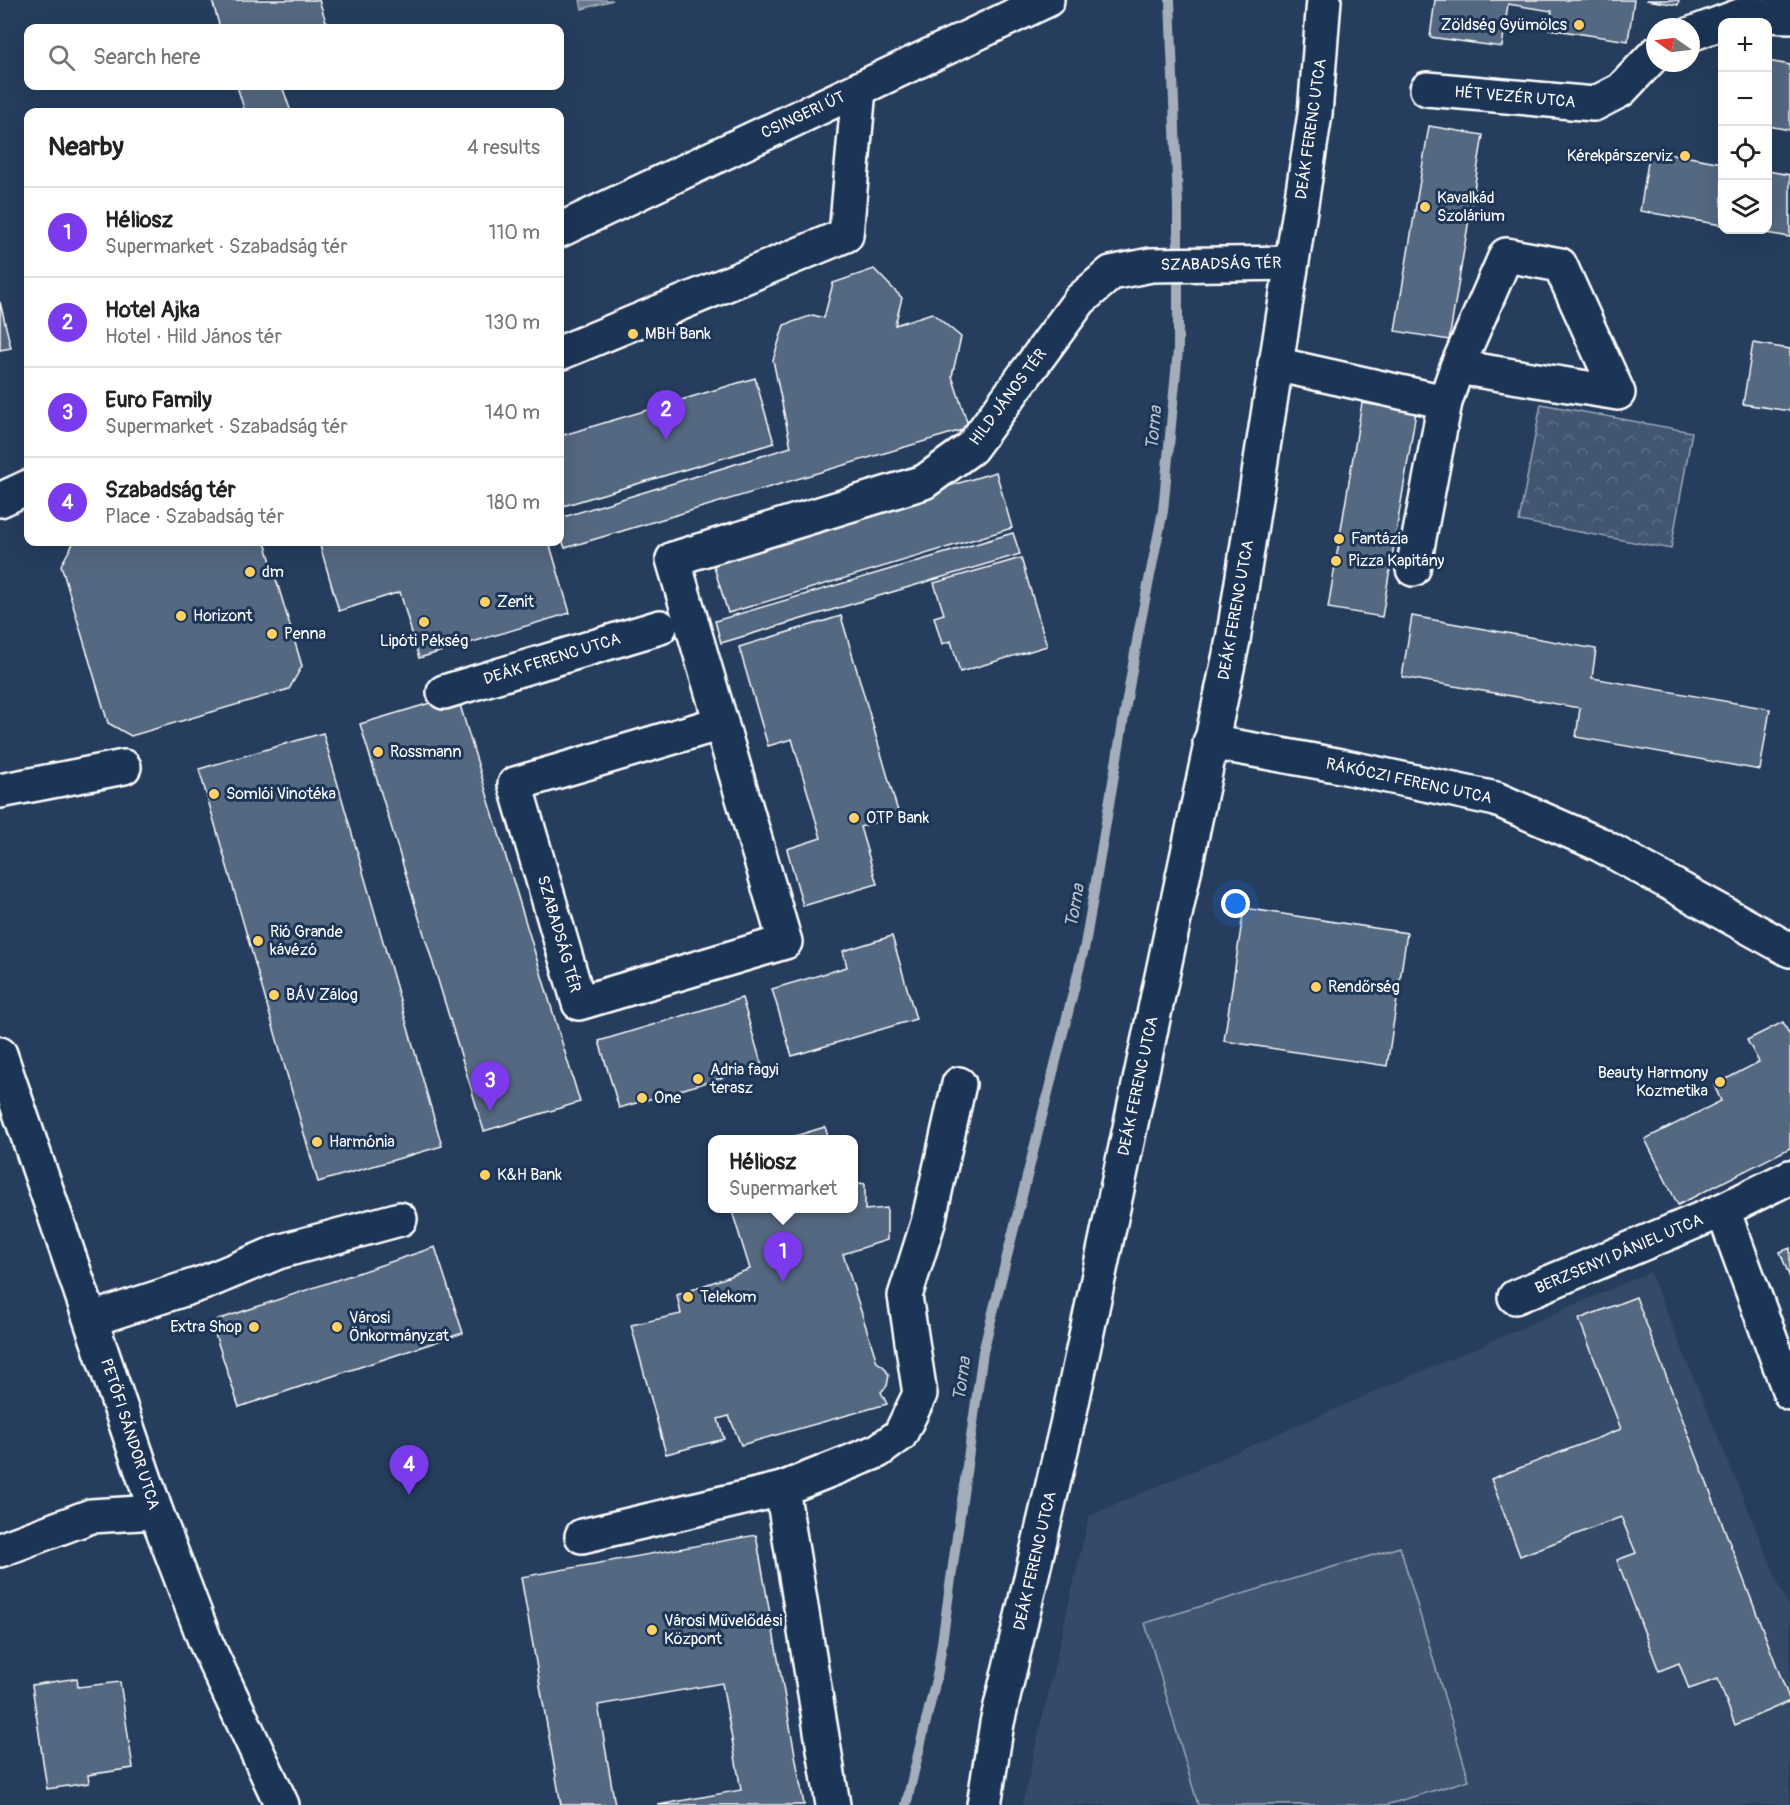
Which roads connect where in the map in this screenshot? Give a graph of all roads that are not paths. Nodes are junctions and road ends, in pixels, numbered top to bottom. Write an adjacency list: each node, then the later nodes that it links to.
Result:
1 (1047, 0): 6 (street, CSINGERI ÚT)
2 (1324, 0): 9 (street, DEÁK FERENC UTCA)
3 (1790, 16): 4 (street)
4 (1700, 31)
5 (1646, 64): 7 (street, HÉT VEZÉR UTCA)
6 (859, 89): 8 (street, CSINGERI ÚT); 11 (street)
7 (1427, 89)
8 (564, 228)
9 (1291, 263): 10 (street, SZABADSÁG TÉR); 12 (street, DEÁK FERENC UTCA)
10 (1151, 265): 17 (street, HILD JÁNOS TÉR)
11 (564, 351)
12 (1275, 364): 14 (street); 22 (street, DEÁK FERENC UTCA)
13 (1457, 367): 13 (street); 14 (street)
14 (1445, 402): 18 (street)
15 (24, 489): 16 (street)
16 (0, 500)
17 (673, 559): 21 (street, SZABADSÁG TÉR)
18 (1413, 569)
19 (660, 627): 20 (street, DEÁK FERENC UTCA)
20 (444, 692)
21 (721, 723): 21 (street, SZABADSÁG TÉR)
22 (1210, 742): 25 (street, RÁKÓCZI FERENC UTCA); 40 (street, DEÁK FERENC UTCA)
23 (124, 767): 24 (street)
24 (0, 791)
25 (1790, 950)
26 (0, 1054): 32 (street, PETŐFI SÁNDOR UTCA)
27 (959, 1084): 34 (street)
28 (1790, 1177): 29 (street, BERZSENYI DÁNIEL UTCA)
29 (1723, 1210): 31 (street, BERZSENYI DÁNIEL UTCA); 33 (street, BERZSENYI DÁNIEL UTCA)
30 (400, 1218): 32 (street)
31 (1515, 1297)
32 (92, 1319): 35 (street, PETŐFI SÁNDOR UTCA)
33 (1790, 1393)
34 (782, 1489): 36 (street); 39 (street)
35 (156, 1512): 37 (street); 38 (street, PETŐFI SÁNDOR UTCA)
36 (582, 1536)
37 (0, 1550)
38 (282, 1805)
39 (833, 1805)
40 (984, 1805)

